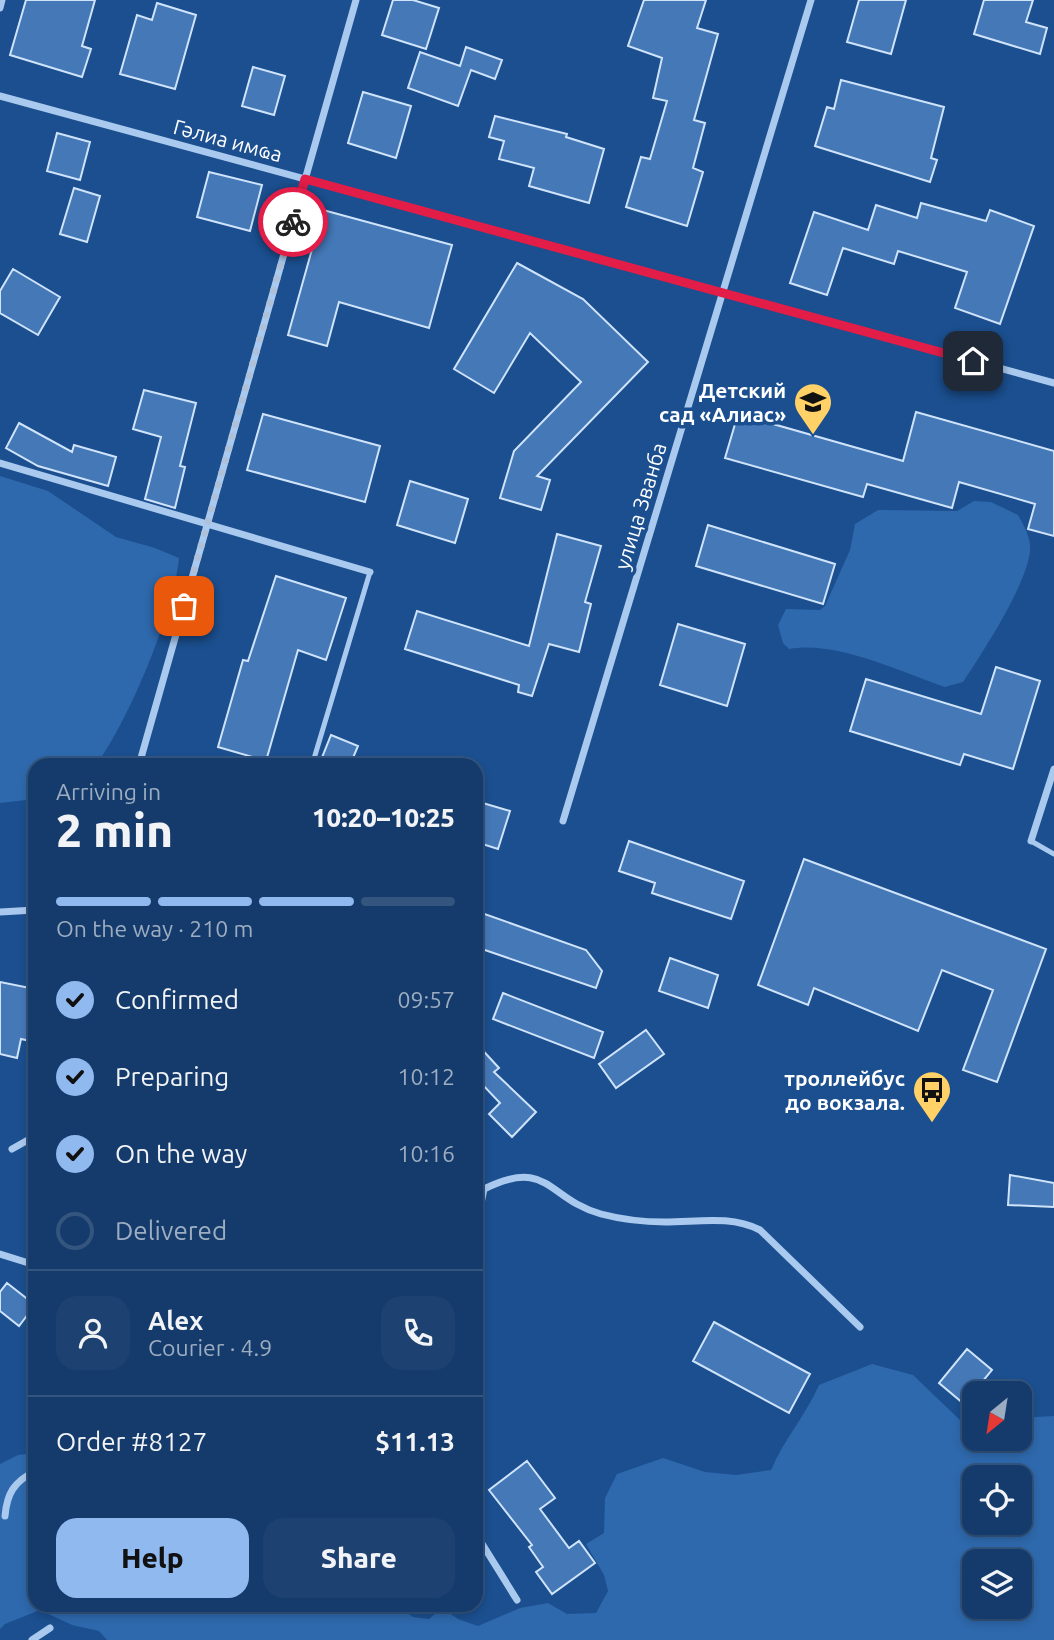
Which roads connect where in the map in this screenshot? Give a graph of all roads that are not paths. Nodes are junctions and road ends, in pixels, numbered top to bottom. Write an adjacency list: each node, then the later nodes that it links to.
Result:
1 (2, 0): 4 (street)
2 (356, 0): 6 (street)
3 (811, 0): 7 (street, улица Званба)
4 (0, 8)
5 (0, 96): 6 (street, Гәлиа имҩа)
6 (305, 179): 7 (street, Гәлиа имҩа); 10 (street)
7 (723, 293): 8 (street, Гәлиа имҩа); 15 (street, улица Званба)
8 (1054, 383)
9 (0, 463): 10 (street)
10 (207, 526): 11 (street); 12 (street)
11 (370, 572): 13 (lane)
12 (141, 758)
13 (314, 758)
14 (1054, 769): 16 (street)
15 (563, 821)
16 (1031, 841): 17 (lane)
17 (1054, 854)
18 (28, 910): 19 (street)
19 (0, 912)
20 (28, 1140): 21 (street)
21 (12, 1149)
22 (484, 1189): 23 (street); 26 (street)
23 (483, 1194)
24 (0, 1254): 25 (street)
25 (28, 1263)
26 (860, 1327)
27 (28, 1475): 28 (street)
28 (5, 1516)
29 (483, 1545): 30 (street)
30 (517, 1600)
31 (50, 1628): 32 (street)
32 (32, 1640)

